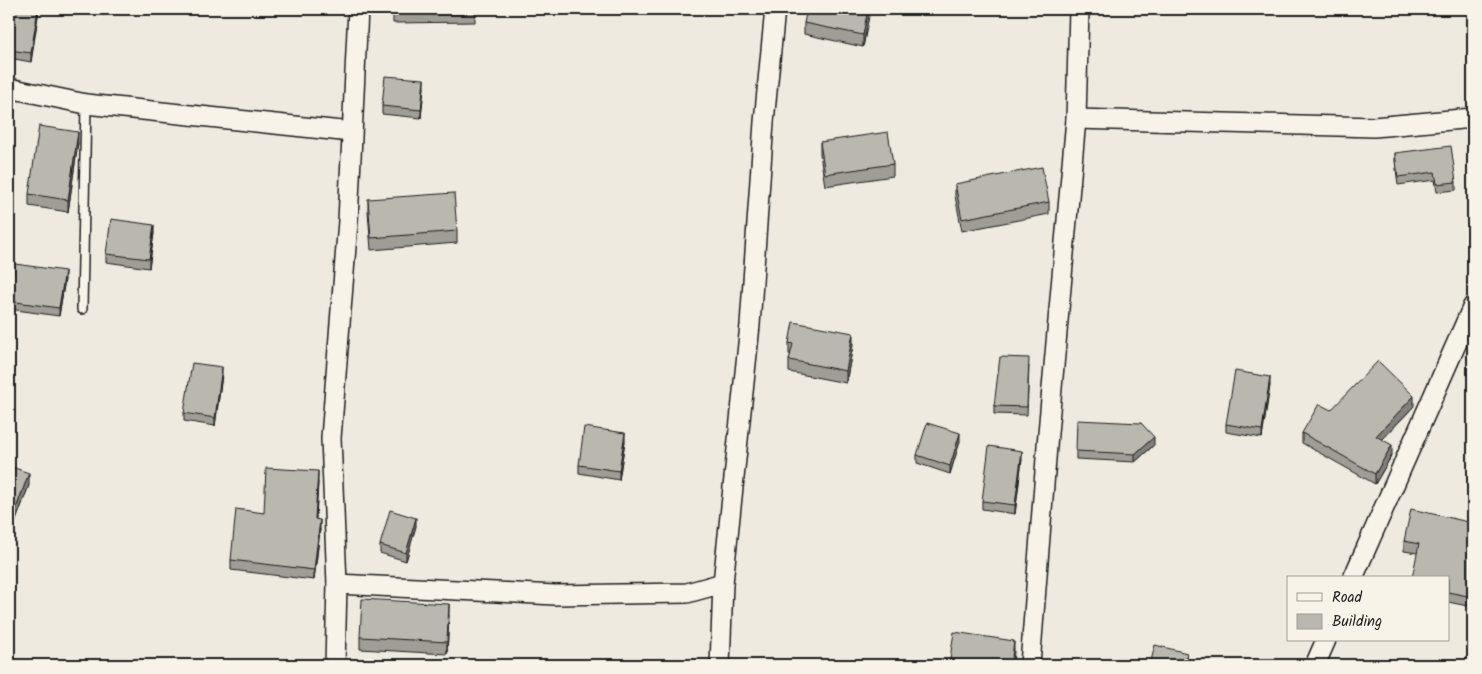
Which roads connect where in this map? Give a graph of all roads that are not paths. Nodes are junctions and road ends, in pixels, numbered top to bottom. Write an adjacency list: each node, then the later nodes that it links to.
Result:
1 (358, 9): 8 (street)
2 (775, 9): 12 (street)
3 (1079, 9): 7 (street)
4 (9, 88): 5 (street)
5 (86, 104): 8 (street); 10 (lane)
6 (1473, 118): 7 (street)
7 (1076, 119): 17 (street)
8 (351, 132): 13 (street)
9 (1473, 306): 11 (street)
10 (82, 309)
11 (1355, 576)
12 (723, 583): 13 (street); 16 (street)
13 (337, 584): 15 (street)
14 (1325, 642): 18 (street)
15 (335, 665)
16 (720, 665)
17 (1030, 665)
18 (1315, 665)

